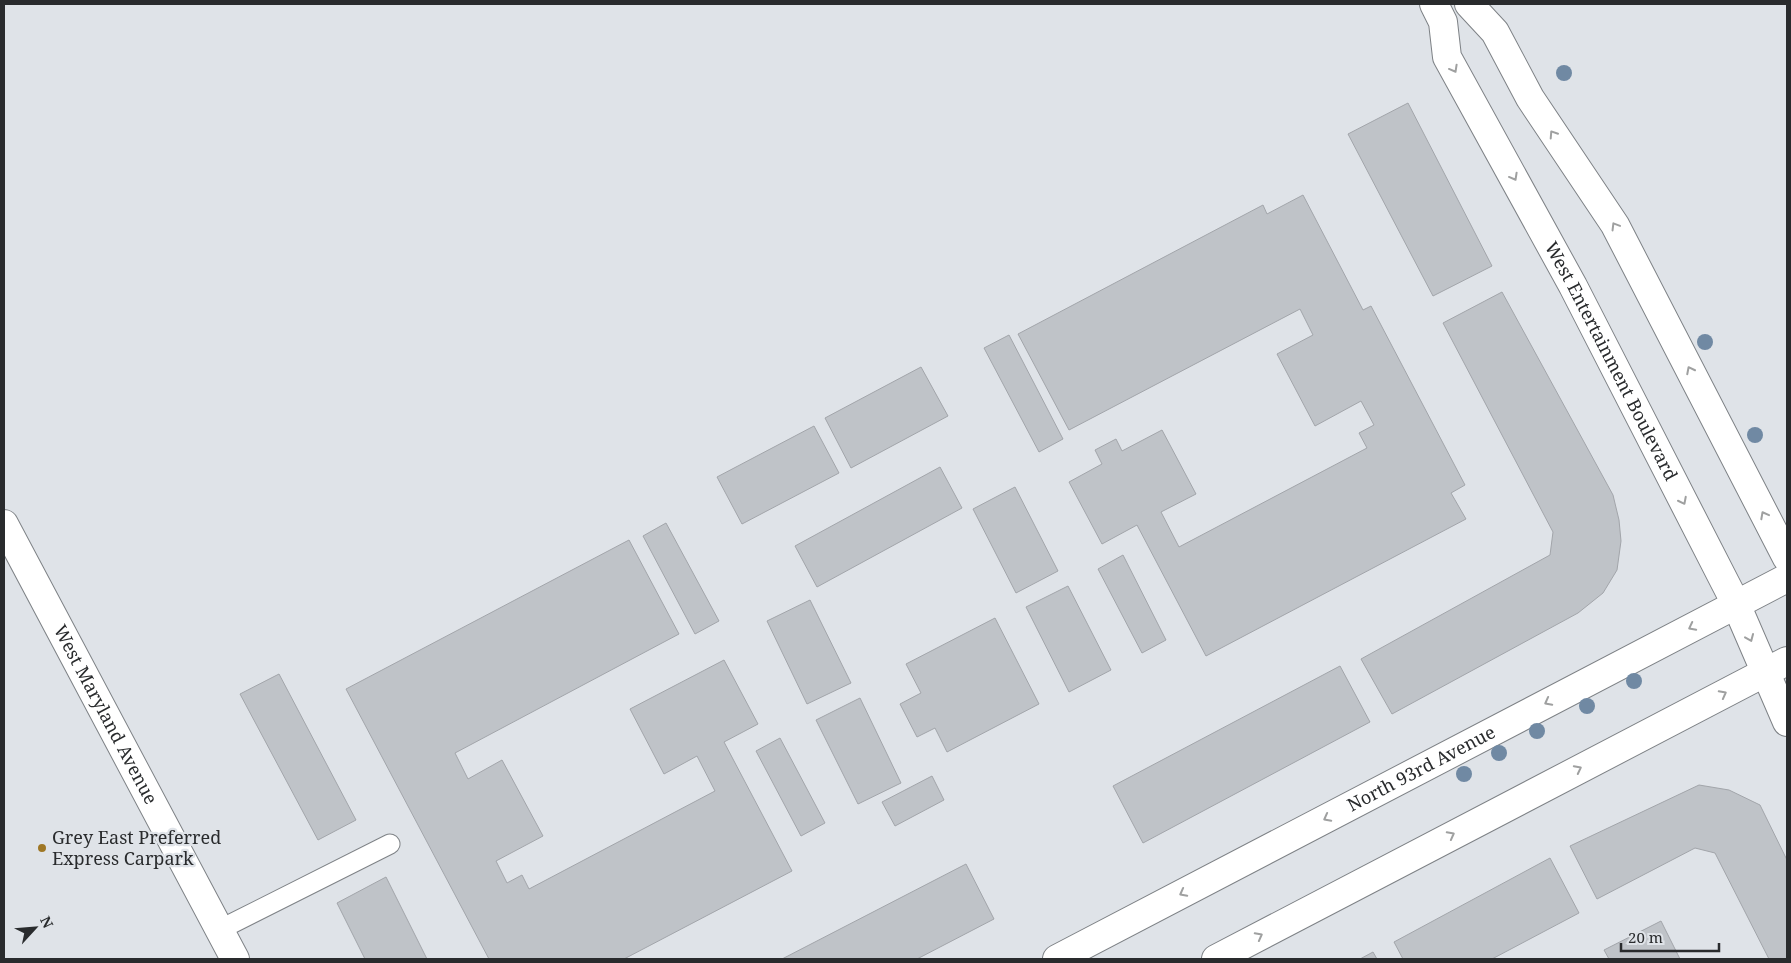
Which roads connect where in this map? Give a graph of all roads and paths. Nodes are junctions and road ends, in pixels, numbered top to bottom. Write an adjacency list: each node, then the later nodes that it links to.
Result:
1 (1472, 5): 2 (street); 4 (street, one-way to 1)
2 (1439, 13): 6 (street, West Entertainment Boulevard, one-way to 6)
3 (4, 524): 10 (street, West Maryland Avenue)
4 (1787, 558)
5 (1787, 578): 6 (street, North 93rd Avenue)
6 (1736, 604): 7 (street, West Entertainment Boulevard, one-way to 7); 12 (street, North 93rd Avenue, one-way to 12)
7 (1776, 666): 8 (street, West Entertainment Boulevard); 13 (street, one-way to 7)
8 (1787, 722)
9 (390, 844): 10 (lane)
10 (219, 930): 11 (street, West Maryland Avenue)
11 (235, 959)
12 (1057, 959)
13 (1216, 959)

